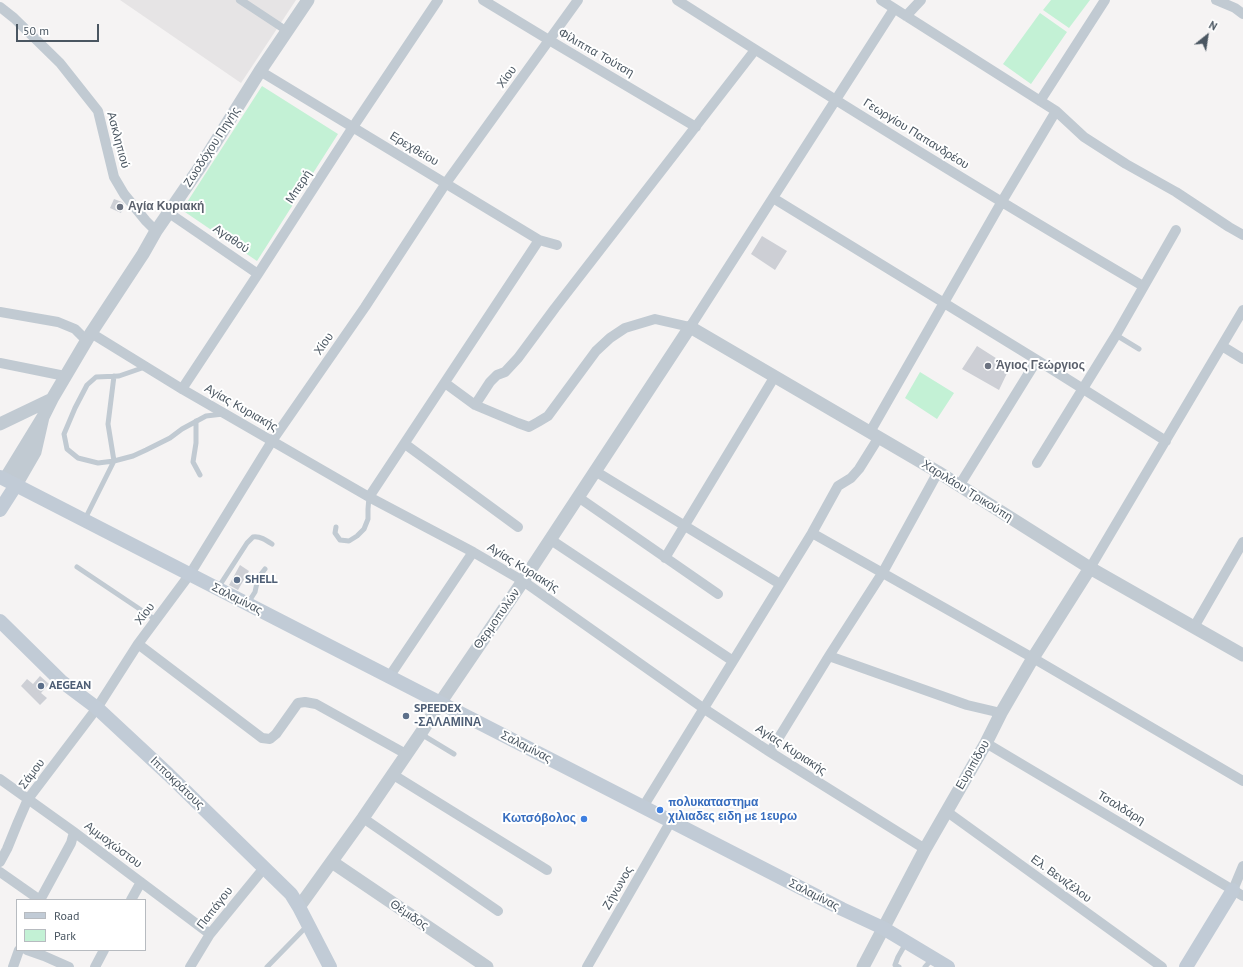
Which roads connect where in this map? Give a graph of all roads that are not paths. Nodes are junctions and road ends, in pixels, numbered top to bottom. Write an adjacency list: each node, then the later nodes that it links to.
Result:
1 (240, 0): 15 (street)
2 (308, 0): 15 (street, Ζωοδόχου Πηγής)
3 (438, 0): 22 (street, Μπερή)
4 (483, 0): 16 (street, Φίλιππα Τούτση)
5 (578, 0): 16 (street, Χίου)
6 (677, 0): 17 (street, Γεωργίου Παπανδρέου)
7 (881, 0): 12 (street)
8 (921, 0): 14 (street)
9 (1105, 0): 20 (street)
10 (1216, 0): 13 (street)
11 (0, 7): 29 (street, Ασκληπιού)
12 (894, 9): 14 (street); 19 (street)
13 (1243, 14)
14 (906, 16): 20 (street)
15 (287, 31): 18 (street, Ζωοδόχου Πηγής)
16 (549, 40): 23 (street, Φίλιππα Τούτση); 24 (street, Χίου)
17 (755, 50): 19 (street, Γεωργίου Παπανδρέου); 23 (street)
18 (260, 72): 22 (street, Ερεχθείου); 27 (street, Ζωοδόχου Πηγής)
19 (836, 100): 25 (street); 26 (street, Γεωργίου Παπανδρέου)
20 (1040, 102): 21 (street)
21 (1056, 111): 26 (street); 30 (street)
22 (353, 127): 24 (street, Ερεχθείου); 33 (street, Μπερή)
23 (696, 127): 54 (street)
24 (446, 183): 31 (street, Ερεχθείου); 59 (street, Χίου)
25 (773, 198): 35 (street); 38 (street)
26 (1001, 203): 34 (street, Γεωργίου Παπανδρέου); 35 (street)
27 (169, 213): 29 (street, Ζωοδόχου Πηγής); 33 (street, Αγαθού)
28 (1176, 230): 34 (street)
29 (156, 231): 40 (street, Ζωοδόχου Πηγής)
30 (1243, 235)
31 (540, 240): 32 (street, Ερεχθείου); 50 (street)
32 (557, 245)
33 (258, 274): 51 (street, Μπερή)
34 (1143, 286): 39 (street)
35 (944, 303): 44 (street); 58 (street)
36 (1243, 310): 41 (street)
37 (0, 312): 40 (street, Αγίας Κυριακής)
38 (690, 327): 49 (street, Χαριλάου Τρικούπη); 54 (street); 64 (street, Θερμοπυλών)
39 (1116, 335): 42 (lane); 52 (street)
40 (89, 337): 46 (street, Αγίας Κυριακής); 47 (street, Ζωοδόχου Πηγής)
41 (1222, 346): 43 (street); 60 (street)
42 (1139, 349)
43 (1243, 359)
44 (1037, 360): 52 (street); 68 (street)
45 (0, 363): 47 (street)
46 (146, 366): 48 (lane); 51 (street, Αγίας Κυριακής)
47 (66, 376): 53 (street, Ζωοδόχου Πηγής)
48 (114, 376): 62 (lane); 62 (lane)
49 (775, 376): 58 (street, Χαριλάου Τρικούπη); 73 (street)
50 (445, 383): 54 (street); 61 (street)
51 (182, 389): 55 (street, Αγίας Κυριακής)
52 (1082, 389): 60 (street); 63 (street)
53 (52, 398): 57 (street); 67 (street, Ζωοδόχου Πηγής)
54 (475, 405)
55 (227, 414): 56 (lane); 59 (street, Αγίας Κυριακής)
56 (196, 421): 62 (lane); 66 (lane)
57 (0, 424)
58 (875, 435): 65 (street, Χαριλάου Τρικούπη); 76 (street)
59 (272, 441): 69 (street, Αγίας Κυριακής); 86 (street, Χίου)
60 (1166, 441): 83 (street)
61 (405, 444): 69 (street); 75 (street)
62 (114, 461): 72 (lane)
63 (1037, 463)
64 (595, 471): 70 (street, Θερμοπυλών); 73 (street)
65 (938, 472): 68 (street, Χαριλάου Τρικούπη); 85 (street)
66 (200, 475)
67 (5, 482): 71 (main road, Ζωοδόχου Πηγής); 72 (main road, Σαλαμίνας)
68 (959, 486): 83 (street, Χαριλάου Τρικούπη)
69 (369, 497): 74 (lane); 80 (street, Αγίας Κυριακής)
70 (578, 498): 77 (street, Θερμοπυλών); 81 (street)
71 (0, 510)
72 (84, 520): 86 (main road, Σαλαμίνας)
73 (684, 526): 81 (street); 88 (street)
74 (336, 527)
75 (518, 527)
76 (812, 533): 85 (street); 88 (street)
77 (551, 540): 87 (street, Θερμοπυλών); 99 (street)
78 (1243, 542): 94 (street)
79 (272, 544): 89 (lane)
80 (473, 552): 87 (street, Αγίας Κυριακής); 100 (street)
81 (665, 558): 90 (street)
82 (77, 567): 93 (lane)
83 (1090, 568): 94 (street, Χαριλάου Τρικούπη); 98 (street, Ευριπίδου)
84 (265, 569): 91 (lane)
85 (883, 572): 97 (street); 98 (street)
86 (190, 574): 89 (main road, Σαλαμίνας); 93 (street, Χίου)
87 (524, 582): 101 (street, Θερμοπυλών); 103 (street, Αγίας Κυριακής)
88 (780, 584): 99 (street)
89 (218, 588): 91 (main road, Σαλαμίνας)
90 (718, 594)
91 (248, 604): 100 (main road, Σαλαμίνας)
92 (0, 620): 102 (main road, Ιπποκράτους)
93 (156, 620): 95 (street, Χίου)
94 (1194, 627): 96 (street, Χαριλάου Τρικούπη)
95 (138, 644): 102 (street, Χίου); 108 (street)
96 (1243, 655)
97 (829, 656): 104 (street); 107 (street)
98 (1033, 658): 104 (street, Ευριπίδου); 112 (street)
99 (733, 660): 103 (street)
100 (389, 677): 101 (main road, Σαλαμίνας)
101 (440, 703): 105 (street, Θερμοπυλών); 114 (main road, Σαλαμίνας)
102 (97, 708): 113 (street, Σάμου); 123 (main road, Ιπποκράτους)
103 (703, 708): 107 (street, Αγίας Κυριακής); 114 (street)
104 (1001, 713): 106 (street, Ευριπίδου)
105 (421, 733): 108 (street, Θερμοπυλών); 109 (lane)
106 (986, 743): 115 (street, Ευριπίδου); 127 (street, Τσαλδάρη)
107 (770, 752): 119 (street, Αγίας Κυριακής)
108 (406, 754): 110 (street, Θερμοπυλών)
109 (454, 754)
110 (392, 774): 116 (street, Θερμοπυλών); 124 (street)
111 (0, 779): 113 (street, Αμμοχώστου)
112 (1243, 781)
113 (28, 799): 118 (street, Αμμοχώστου); 120 (street, Σάμου)
114 (643, 807): 117 (main road, Σαλαμίνας)
115 (946, 811): 119 (street, Ευριπίδου); 152 (street, Ελ. Βενιζέλου)
116 (363, 818): 121 (street, Θερμοπυλών); 132 (street)
117 (671, 821): 134 (main road, Σαλαμίνας); 149 (street, Ζήνωνος)
118 (74, 832): 126 (street, Αμμοχώστου); 129 (street)
119 (925, 849): 134 (street, Ευριπίδου)
120 (0, 862)
121 (332, 862): 131 (street, Θερμοπυλών); 148 (street, Θέμιδος)
122 (1243, 866): 127 (street)
123 (264, 868): 131 (main road, Ιπποκράτους); 135 (street, Παπάγου)
124 (547, 870)
125 (0, 872): 128 (street)
126 (141, 882): 130 (street); 135 (street, Αμμοχώστου)
127 (1238, 893): 153 (main road)
128 (39, 899)
129 (41, 899)
130 (132, 899)
131 (299, 907): 133 (main road, Ιπποκράτους)
132 (498, 911)
133 (308, 926): 146 (lane); 147 (main road, Ιπποκράτους)
134 (883, 928): 136 (main road, Σαλαμίνας); 150 (street, Ευριπίδου)
135 (210, 934): 145 (street, Παπάγου)
136 (907, 942): 140 (main road, Σαλαμίνας); 141 (lane)
137 (19, 951): 142 (street)
138 (29, 951): 143 (street)
139 (103, 951): 144 (street)
140 (929, 962): 151 (main road, Σαλαμίνας)
141 (896, 966)
142 (13, 967)
143 (69, 967)
144 (95, 967)
145 (190, 967)
146 (267, 967)
147 (330, 967)
148 (487, 967)
149 (587, 967)
150 (863, 967)
151 (948, 967)
152 (1162, 967)
153 (1186, 967)

